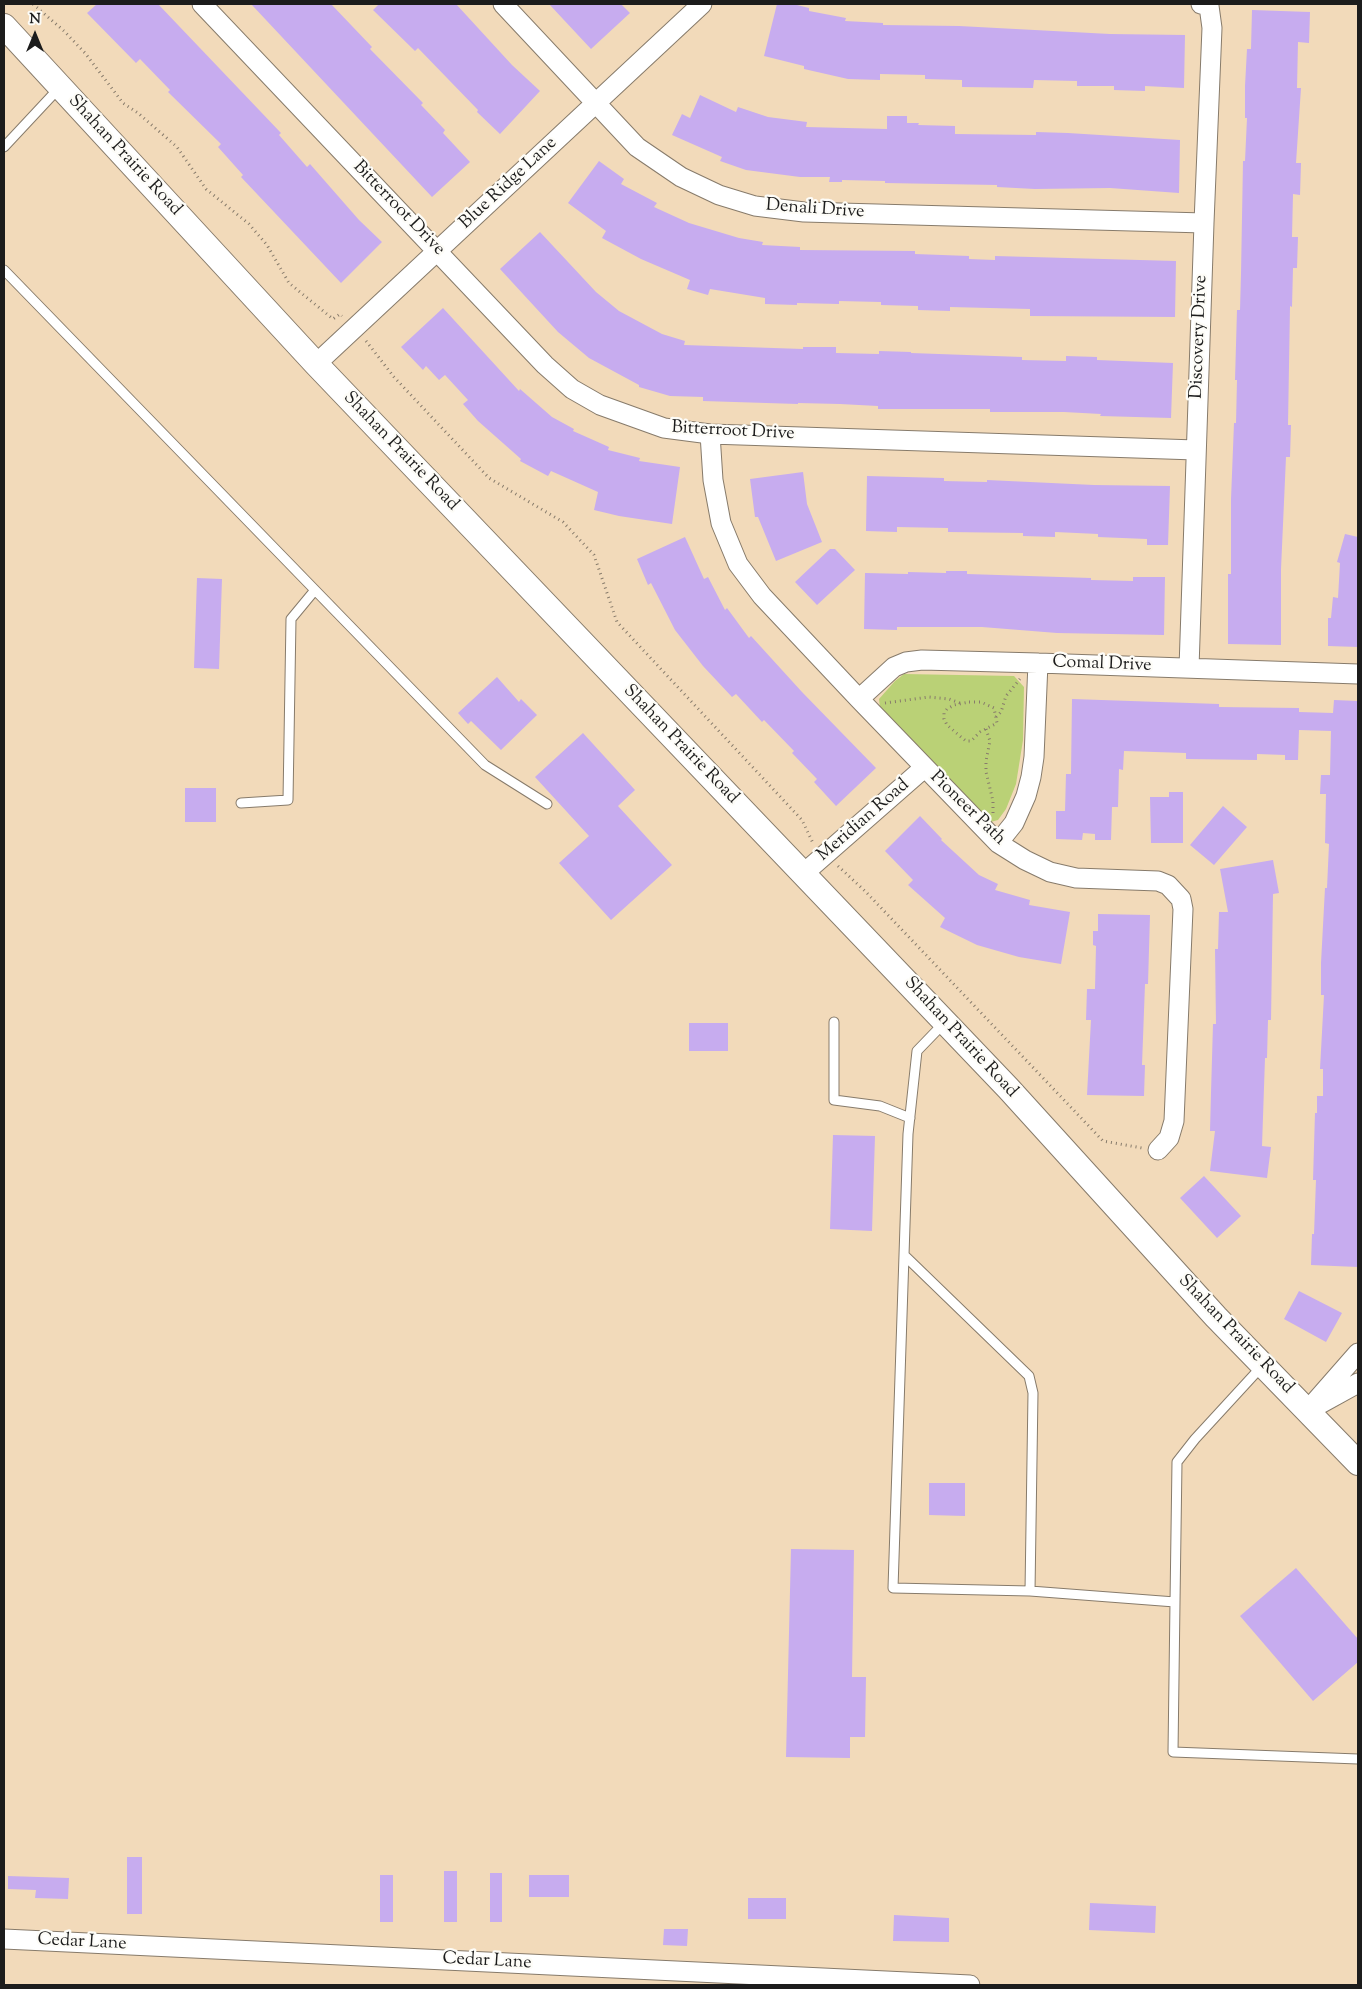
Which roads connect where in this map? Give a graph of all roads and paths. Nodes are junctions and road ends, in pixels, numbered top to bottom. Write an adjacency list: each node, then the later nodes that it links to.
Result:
1 (33, 4): 13 (path)
2 (202, 4): 11 (street, Bitterroot Drive)
3 (503, 4): 8 (street, Denali Drive)
4 (702, 4): 8 (street, Blue Ridge Lane)
5 (1205, 5): 10 (street, Discovery Drive)
6 (4, 26): 7 (street, Shahan Prairie Road)
7 (60, 87): 9 (lane); 14 (street, Shahan Prairie Road)
8 (597, 102): 10 (street, Denali Drive); 11 (street, Blue Ridge Lane)
9 (4, 147)
10 (1204, 223): 16 (street, Discovery Drive)
11 (437, 251): 13 (street, Blue Ridge Lane); 15 (street, Bitterroot Drive)
12 (4, 270): 17 (lane)
13 (354, 328): 14 (street, Blue Ridge Lane); 32 (path)
14 (316, 364): 33 (street, Shahan Prairie Road)
15 (710, 434): 16 (street, Bitterroot Drive); 22 (street, Pioneer Path)
16 (1196, 450): 19 (street, Discovery Drive)
17 (315, 590): 28 (lane); 29 (lane)
18 (1038, 662): 19 (street, Comal Drive); 22 (street, Comal Drive); 31 (street)
19 (1189, 668): 20 (street, Comal Drive)
20 (1358, 674)
21 (1020, 679): 25 (path)
22 (859, 699): 27 (street, Pioneer Path)
23 (883, 703): 24 (path)
24 (960, 704): 25 (path); 26 (path)
25 (996, 717): 26 (path)
26 (986, 729): 30 (path)
27 (924, 768): 31 (street, Pioneer Path); 32 (street, Meridian Road)
28 (241, 803)
29 (547, 804)
30 (994, 819)
31 (998, 843): 37 (street, Pioneer Path)
32 (826, 855): 33 (street, Meridian Road); 37 (path)
33 (803, 874): 35 (street, Shahan Prairie Road)
34 (834, 1022): 36 (lane)
35 (945, 1022): 36 (lane); 40 (street, Shahan Prairie Road)
36 (910, 1118): 38 (lane)
37 (1158, 1150)
38 (904, 1255): 44 (lane); 44 (lane)
39 (1358, 1353): 42 (street)
40 (1263, 1364): 42 (street, Shahan Prairie Road); 45 (lane)
41 (1358, 1383): 42 (street)
42 (1308, 1410): 43 (street, Shahan Prairie Road)
43 (1358, 1463)
44 (1030, 1591): 45 (lane)
45 (1175, 1602): 46 (lane)
46 (1358, 1759)
47 (4, 1939): 48 (street, Cedar Lane)
48 (970, 1985)

